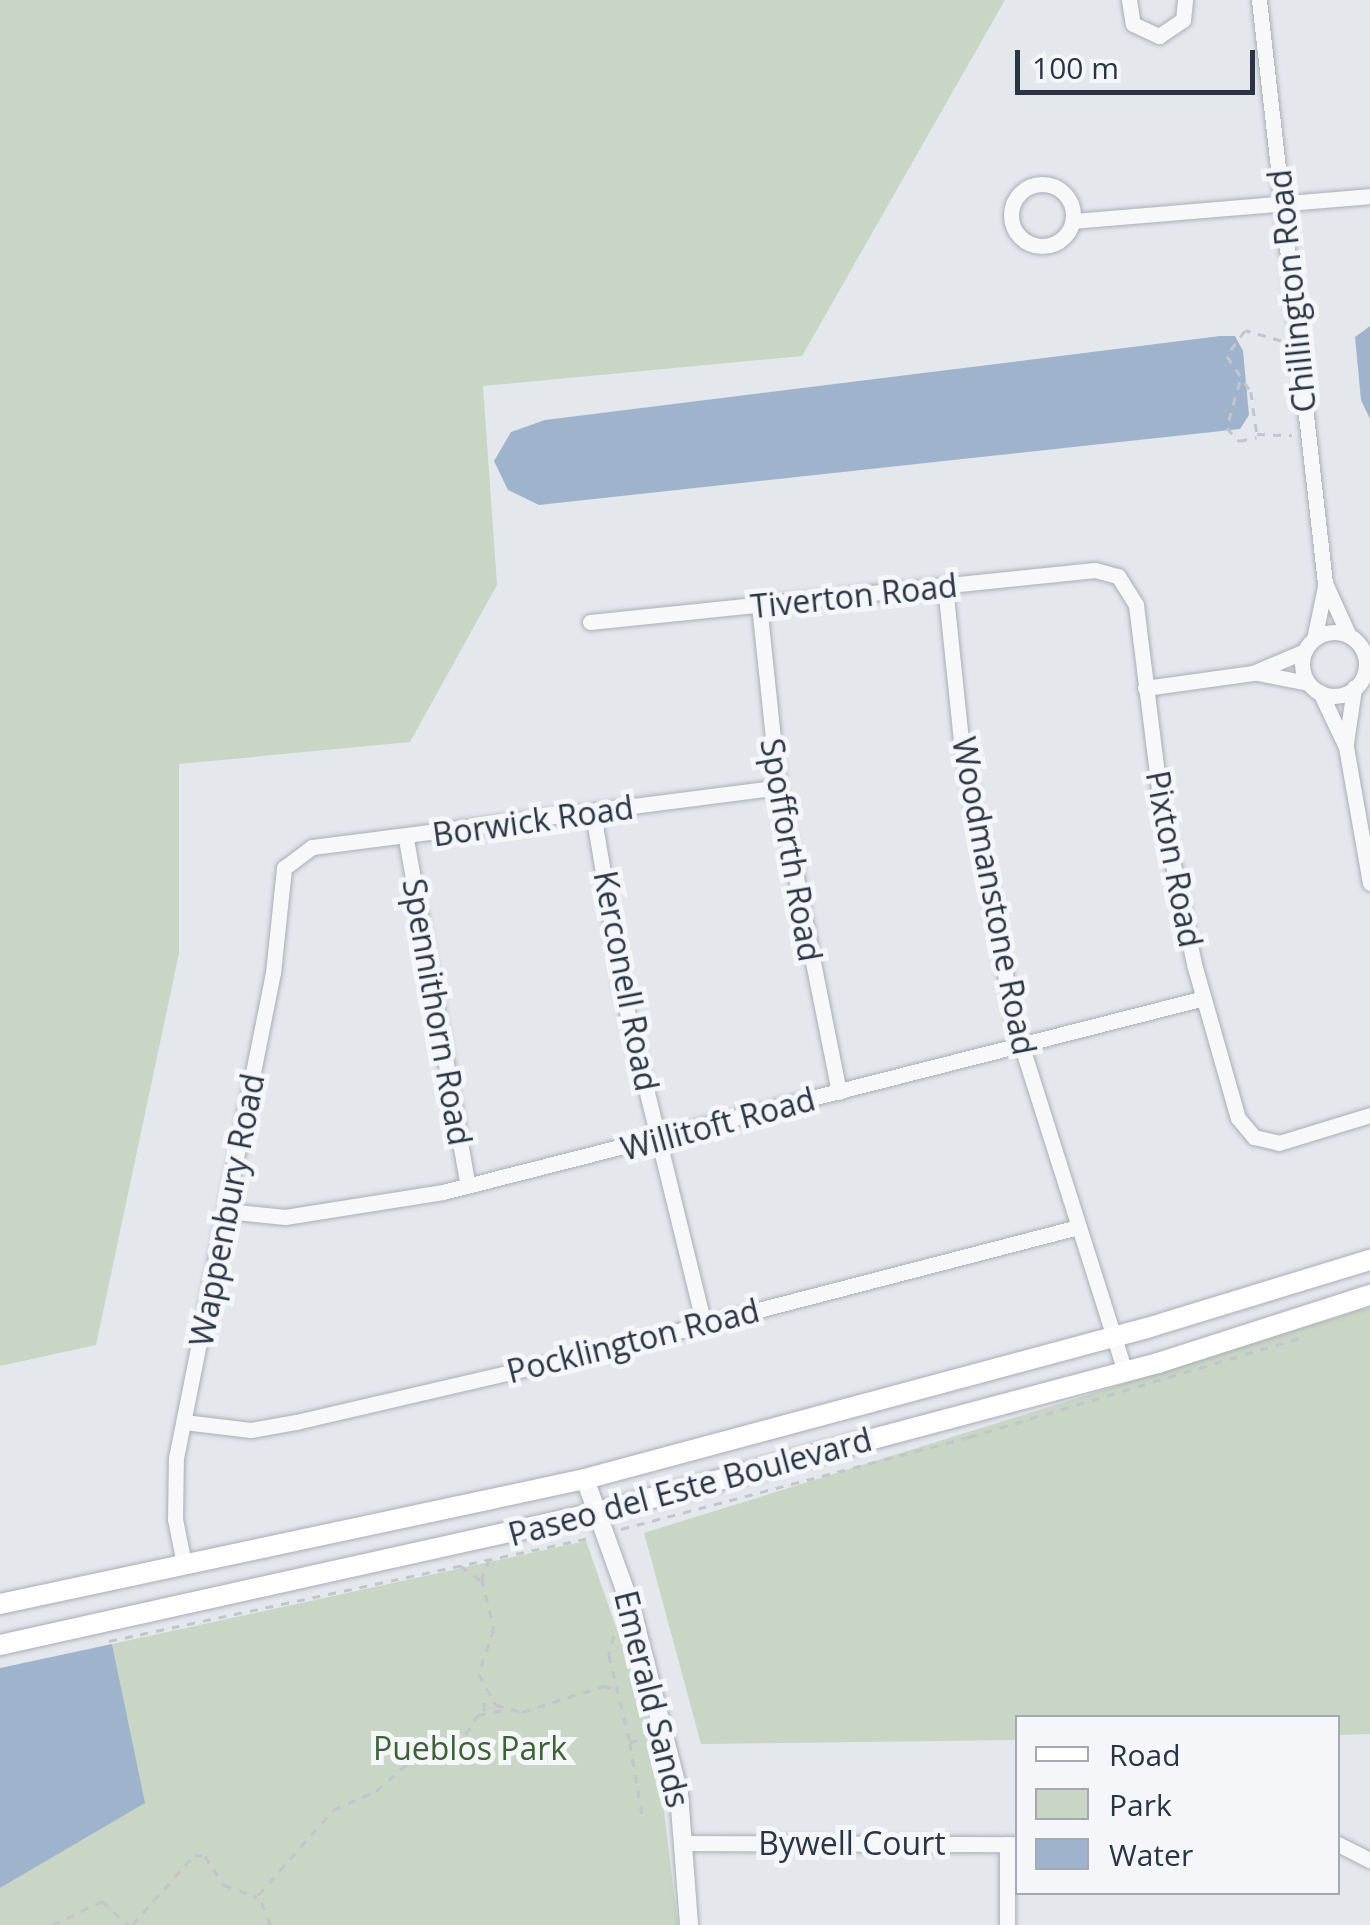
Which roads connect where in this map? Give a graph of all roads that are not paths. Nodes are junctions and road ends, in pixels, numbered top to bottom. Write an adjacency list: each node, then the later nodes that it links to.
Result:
1 (1130, 0): 2 (street)
2 (1186, 0): 3 (street)
3 (1198, 0)
4 (1259, 0): 6 (street, Chillington Road)
5 (1370, 196): 6 (street)
6 (1283, 205): 7 (street); 9 (street, Chillington Road)
7 (1072, 221): 7 (street)
8 (1118, 576): 10 (street, Tiverton Road); 18 (street, Pixton Road)
9 (1325, 583): 13 (street, Chillington Road); 14 (street, Chillington Road)
10 (945, 586): 11 (street, Tiverton Road); 26 (street, Woodmanstone Road)
11 (759, 605): 12 (street, Tiverton Road); 20 (street, Spofforth Road)
12 (590, 622)
13 (1359, 641): 14 (street); 16 (street)
14 (1310, 645): 15 (street); 17 (street)
15 (1253, 673): 17 (street); 18 (street)
16 (1362, 680): 17 (street); 19 (street)
17 (1314, 687): 19 (street)
18 (1145, 688): 25 (street, Pixton Road)
19 (1346, 747): 24 (street)
20 (778, 788): 21 (street, Borwick Road); 27 (street, Spofforth Road)
21 (593, 813): 22 (street, Borwick Road); 29 (street, Kerconell Road)
22 (406, 839): 23 (street, Borwick Road); 30 (street, Spennithorn Road)
23 (291, 858): 31 (street, Wappenbury Road)
24 (1370, 883)
25 (1204, 998): 26 (street, Willitoft Road); 28 (street, Pixton Road)
26 (1022, 1045): 27 (street, Willitoft Road); 32 (street, Woodmanstone Road)
27 (840, 1092): 29 (street, Willitoft Road)
28 (1370, 1115)
29 (659, 1139): 30 (street, Willitoft Road); 35 (street, Kerconell Road)
30 (468, 1186): 31 (street, Willitoft Road)
31 (228, 1211): 38 (street, Wappenbury Road)
32 (1078, 1227): 35 (street, Pocklington Road); 36 (street, Woodmanstone Road)
33 (1370, 1260): 36 (main road, Paseo del Este Boulevard)
34 (1370, 1294): 37 (main road, Paseo del Este Boulevard)
35 (704, 1324): 38 (street, Pocklington Road)
36 (1114, 1336): 37 (street, Woodmanstone Road); 39 (main road, Paseo del Este Boulevard)
37 (1125, 1372): 40 (main road, Paseo del Este Boulevard)
38 (184, 1422): 41 (street, Wappenbury Road)
39 (585, 1479): 40 (street, Emerald Sands); 41 (main road, Paseo del Este Boulevard)
40 (599, 1512): 43 (main road, Paseo del Este Boulevard); 44 (street, Emerald Sands)
41 (184, 1564): 42 (main road, Paseo del Este Boulevard)
42 (0, 1604)
43 (0, 1644)
44 (686, 1843): 45 (street, Bywell Court); 48 (street, Emerald Sands)
45 (1012, 1844): 49 (street)
46 (1340, 1845): 47 (street)
47 (1368, 1857)
48 (689, 1925)
49 (1007, 1925)

